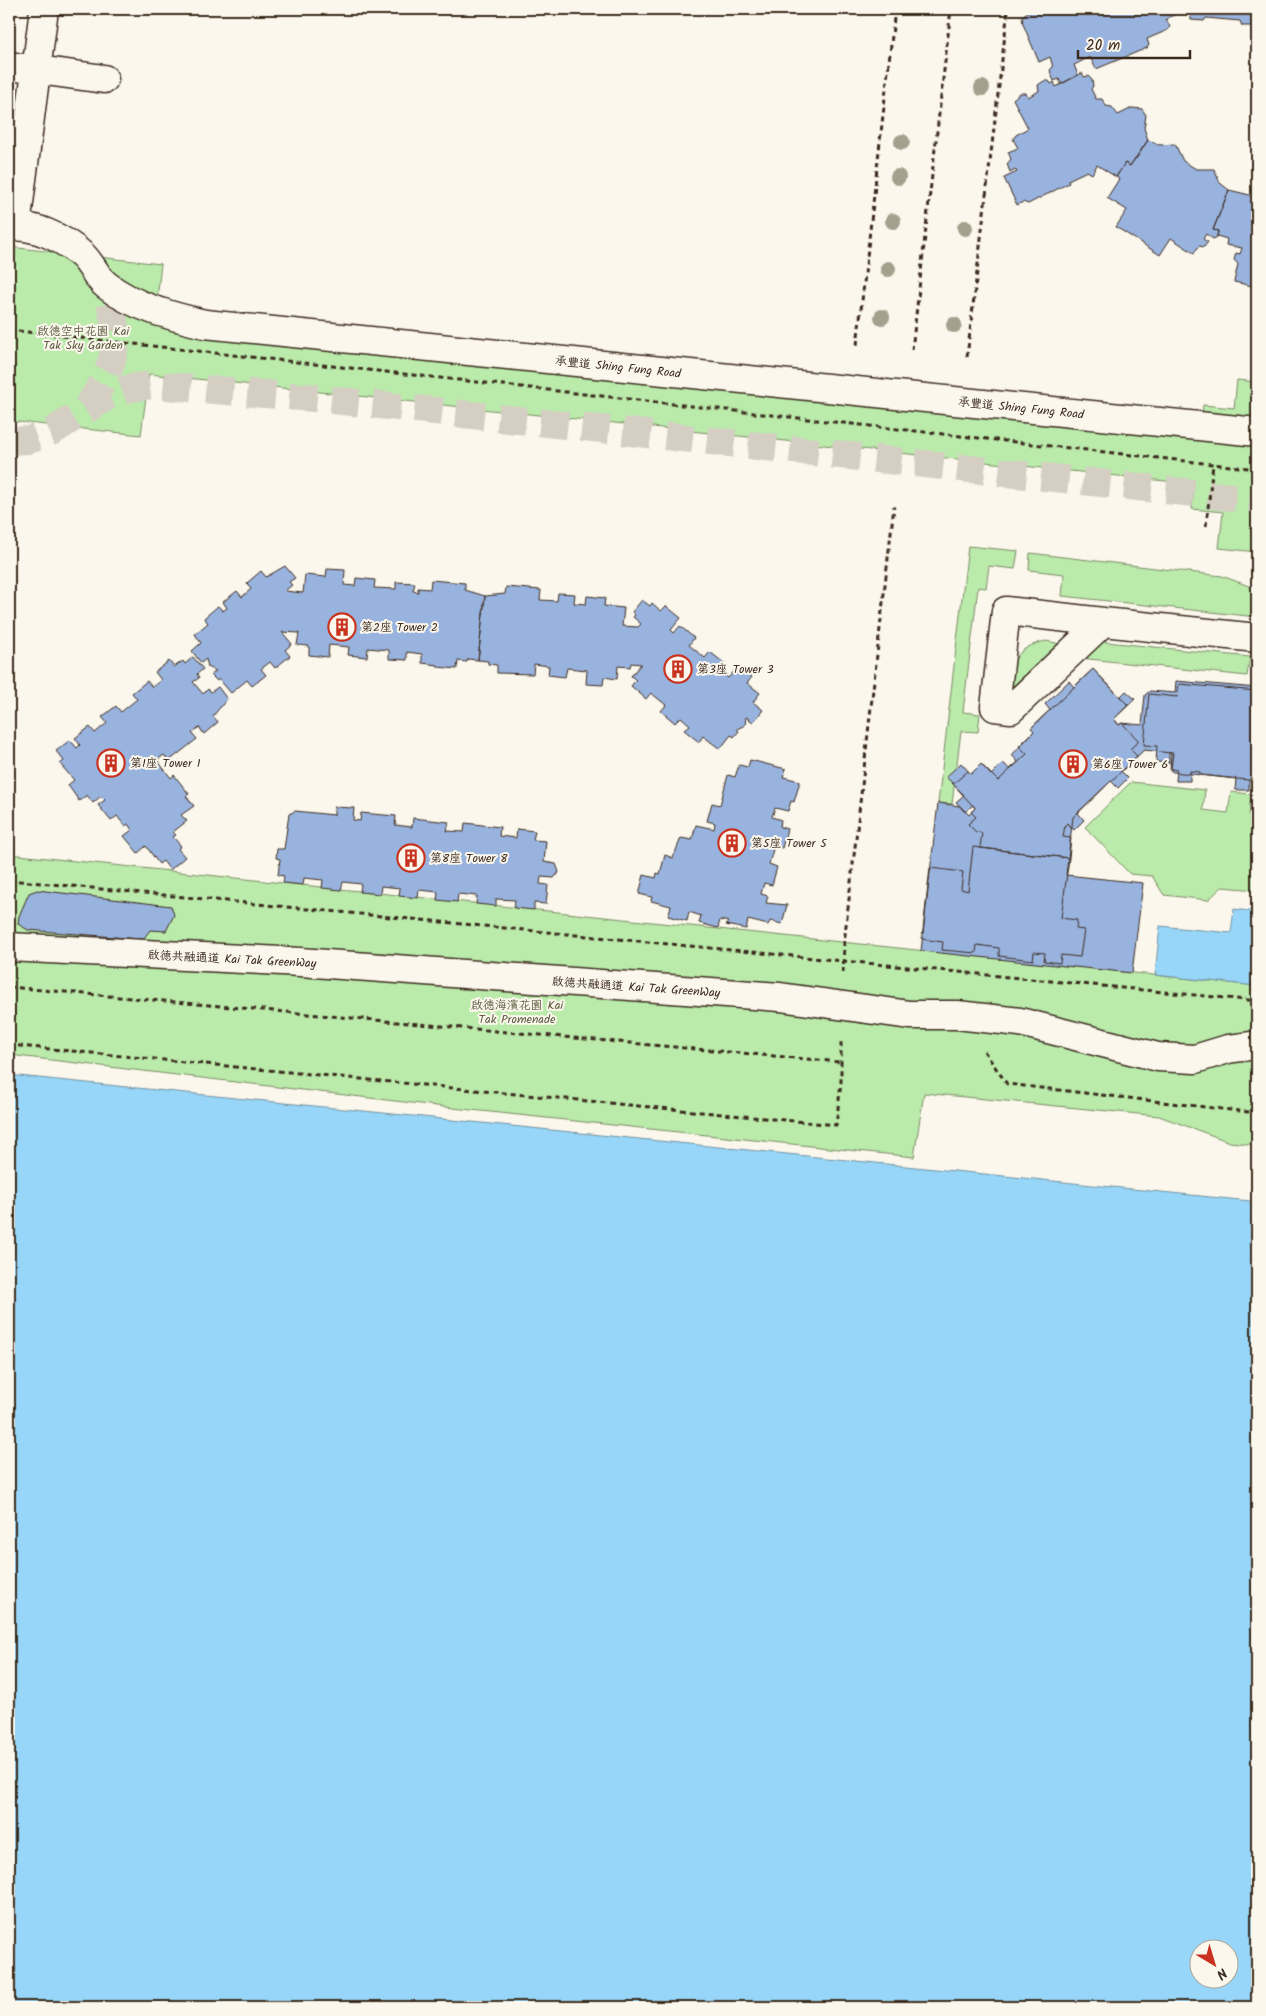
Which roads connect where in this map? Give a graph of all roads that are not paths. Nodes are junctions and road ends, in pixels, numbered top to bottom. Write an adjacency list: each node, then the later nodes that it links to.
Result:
1 (44, 9): 3 (street)
2 (9, 66): 3 (street)
3 (38, 70): 4 (street); 5 (street)
4 (104, 79)
5 (12, 226): 6 (street, 承豐道 Shing Fung Road)
6 (1257, 432)
7 (1103, 622): 8 (street)
8 (1257, 638)
9 (9, 947): 10 (street, 啟德共融通道 Kai Tak GreenWay)
10 (1257, 1045)

